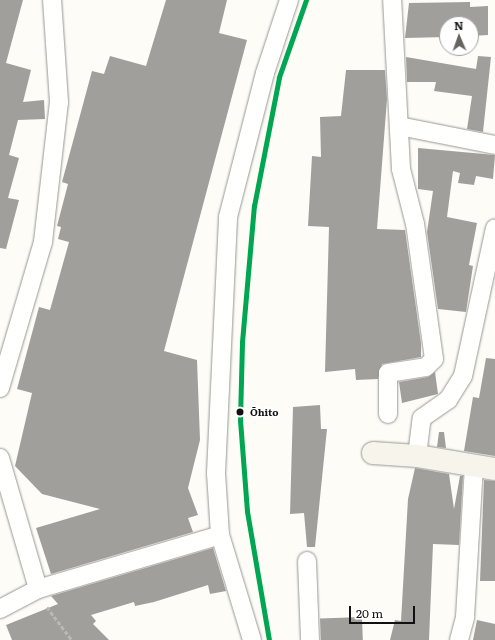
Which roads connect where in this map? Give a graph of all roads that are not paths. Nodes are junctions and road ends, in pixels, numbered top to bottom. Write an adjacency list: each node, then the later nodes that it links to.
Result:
1 (52, 0): 8 (street)
2 (289, 0): 15 (street)
3 (392, 0): 4 (street)
4 (399, 126): 6 (street); 9 (street)
5 (495, 141): 6 (street)
6 (495, 145)
7 (495, 228): 11 (street)
8 (0, 388)
9 (388, 414)
10 (373, 453): 11 (main road)
11 (417, 456): 13 (main road)
12 (0, 458): 17 (street)
13 (474, 465): 14 (main road); 21 (street)
14 (495, 469)
15 (220, 535): 17 (street); 19 (street)
16 (307, 561): 20 (street)
17 (38, 589): 18 (street)
18 (0, 609)
19 (252, 640)
20 (310, 640)
21 (459, 640)

